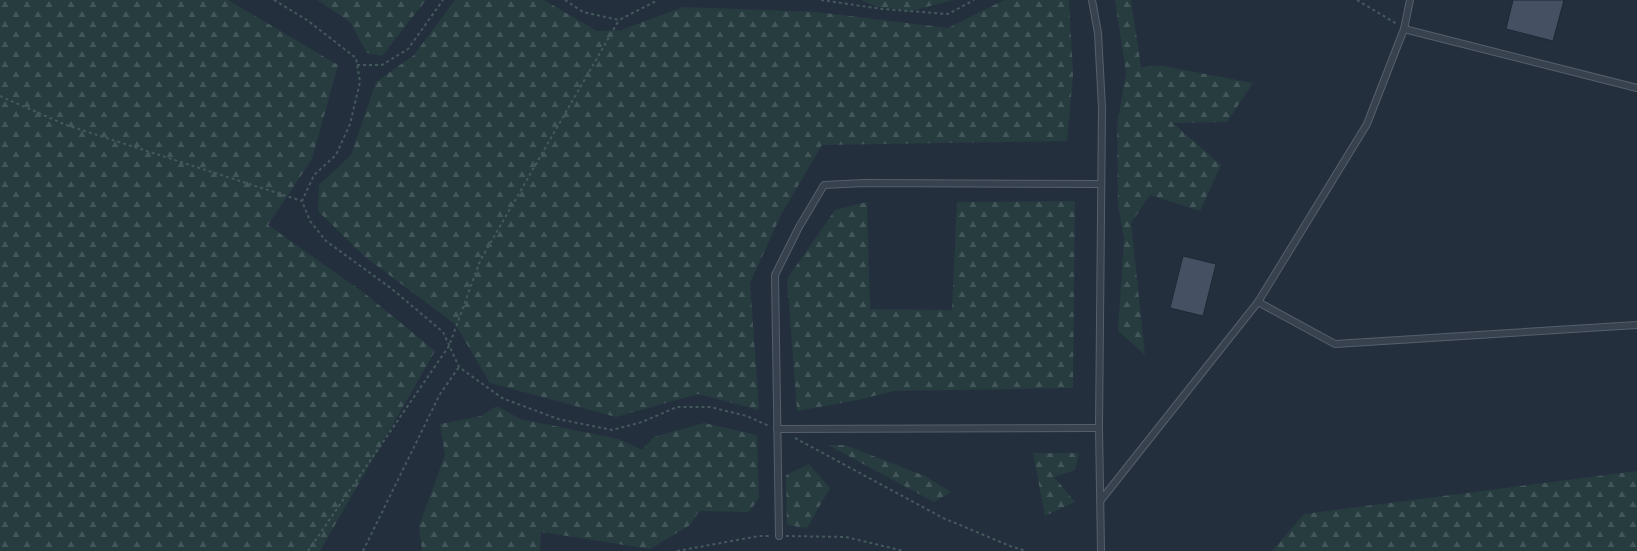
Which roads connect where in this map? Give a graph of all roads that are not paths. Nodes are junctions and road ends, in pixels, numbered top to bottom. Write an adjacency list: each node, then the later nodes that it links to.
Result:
1 (1092, 0): 5 (lane)
2 (1410, 0): 3 (lane)
3 (1404, 29): 4 (lane); 6 (lane)
4 (1637, 88)
5 (1101, 184): 8 (lane); 9 (lane)
6 (1258, 302): 7 (lane); 10 (lane)
7 (1637, 325)
8 (1099, 428): 9 (lane); 10 (lane)
9 (777, 429): 11 (lane)
10 (1101, 500): 12 (lane)
11 (779, 536)
12 (1101, 551)

